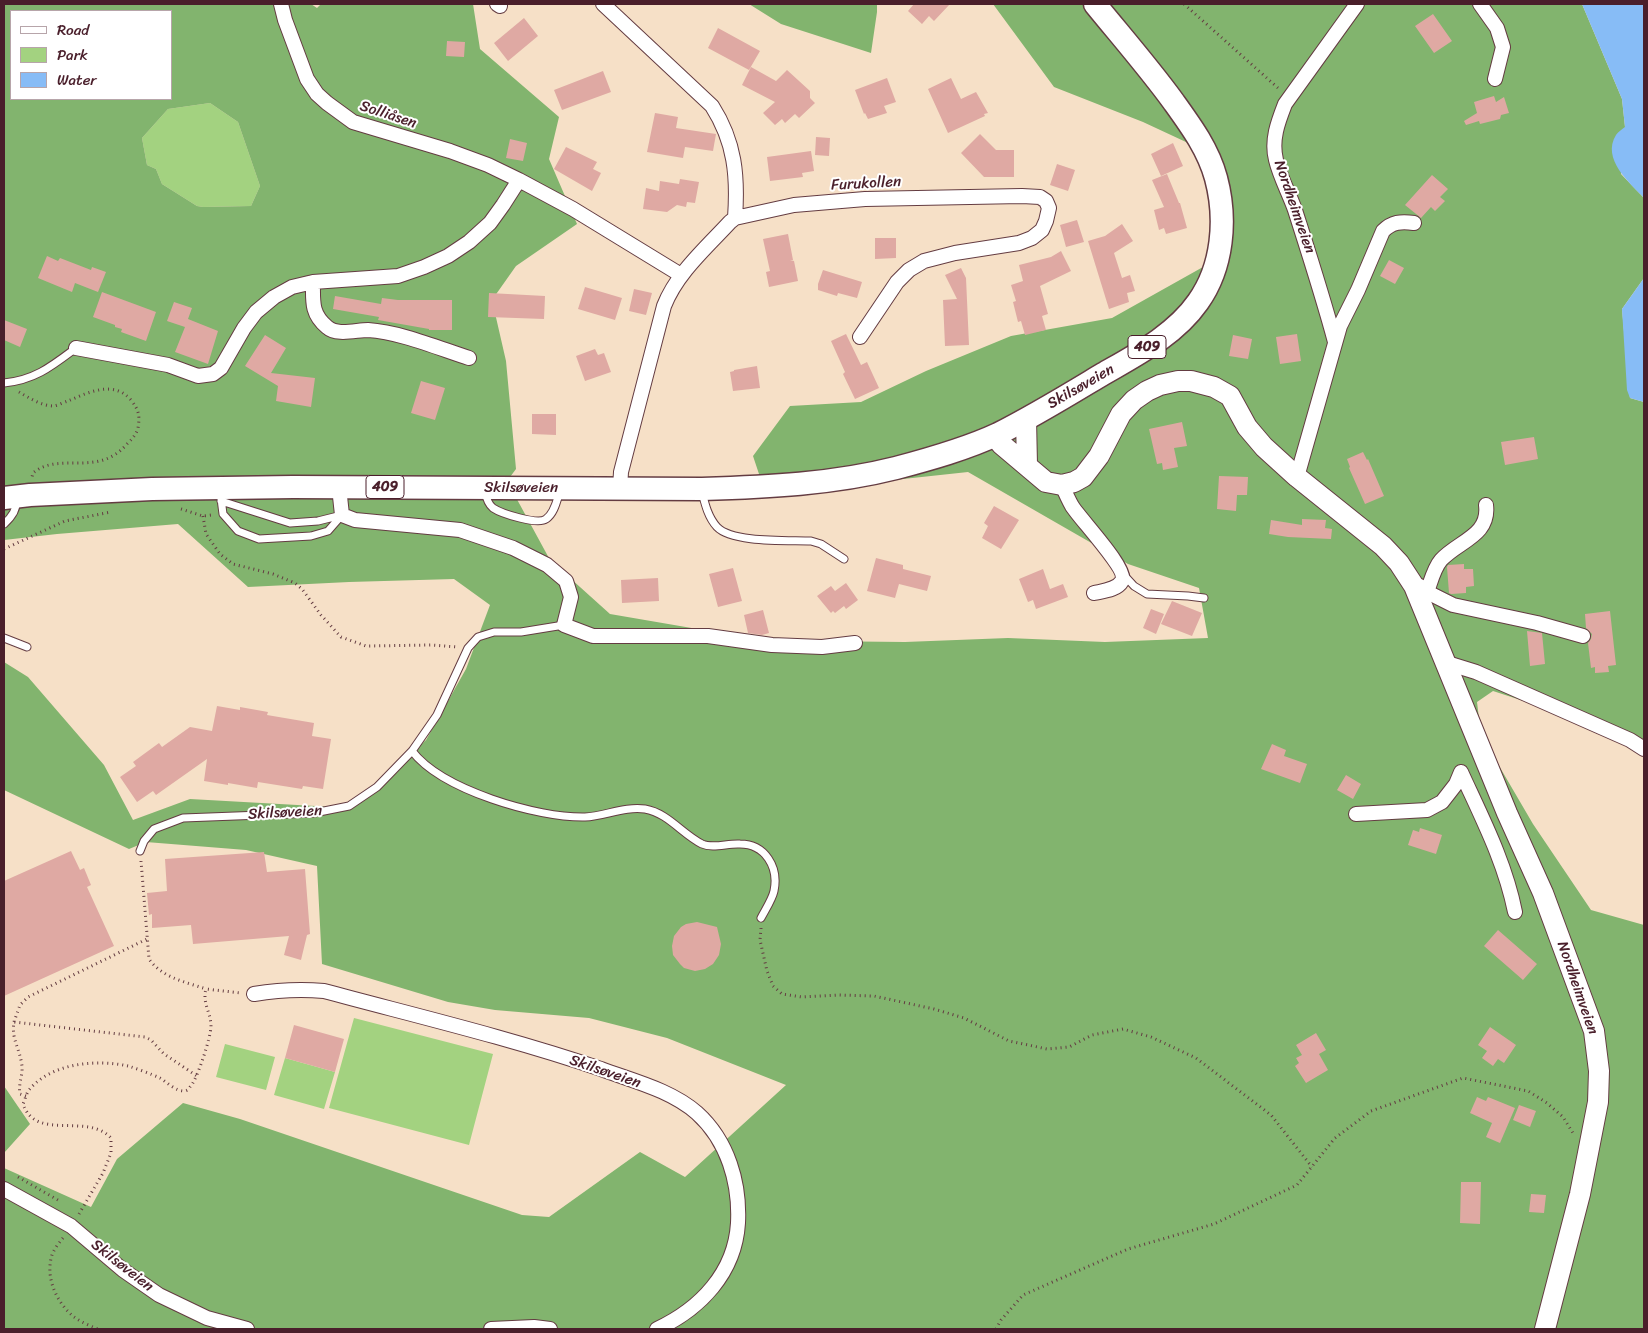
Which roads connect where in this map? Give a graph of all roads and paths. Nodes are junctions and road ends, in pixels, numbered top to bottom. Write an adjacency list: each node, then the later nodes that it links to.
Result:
1 (281, 4): 9 (street, Solliåsen)
2 (603, 4): 10 (street)
3 (1095, 4): 19 (main road, Skilsøveien / 409)
4 (1184, 4): 8 (path)
5 (1357, 4): 8 (street, Nordheimveien)
6 (1480, 4): 7 (street)
7 (1495, 79)
8 (1290, 98): 15 (street, Nordheimveien)
9 (519, 180): 12 (street, Solliåsen); 13 (street)
10 (735, 218): 12 (street); 14 (street, Furukollen)
11 (1414, 223): 15 (street, Nordheimveien)
12 (681, 275): 27 (street)
13 (313, 282): 16 (street); 17 (street)
14 (860, 337)
15 (1335, 342): 22 (street, Nordheimveien)
16 (76, 348): 18 (lane)
17 (468, 358)
18 (5, 383): 30 (path)
19 (1026, 419): 20 (main road, Skilsøveien / 409); 21 (main road)
20 (995, 435): 21 (main road); 28 (main road, Skilsøveien / 409)
21 (1027, 466): 23 (main road)
22 (1297, 477): 23 (main road, Nordheimveien); 41 (main road, Nordheimveien)
23 (1062, 485): 40 (street)
24 (340, 487): 25 (main road, Skilsøveien / 409); 29 (main road, Skilsøveien / 409); 35 (street)
25 (485, 488): 26 (main road, Skilsøveien / 409); 26 (lane)
26 (561, 488): 27 (main road, Skilsøveien / 409)
27 (620, 488): 28 (main road, Skilsøveien / 409)
28 (702, 489): 39 (lane)
29 (220, 494): 30 (main road, Skilsøveien / 409); 34 (lane); 35 (lane)
30 (17, 496): 37 (lane)
31 (1486, 505): 41 (street)
32 (180, 508): 36 (path)
33 (120, 511): 38 (path)
34 (223, 514): 35 (lane); 36 (path)
35 (342, 515): 44 (street)
36 (203, 516): 49 (path)
37 (4, 524)
38 (4, 549)
39 (844, 559)
40 (1123, 574): 42 (street); 43 (lane)
41 (1421, 589): 45 (street); 50 (main road, Nordheimveien)
42 (1094, 593)
43 (1204, 598)
44 (564, 625): 47 (street); 49 (lane, Skilsøveien)
45 (1583, 636)
46 (4, 638): 48 (lane)
47 (855, 643)
48 (27, 646)
49 (468, 648): 52 (lane, Skilsøveien)
50 (1447, 663): 51 (street); 63 (main road, Nordheimveien)
51 (1644, 749)
52 (412, 751): 54 (lane, Skilsøveien); 56 (lane)
53 (1356, 814): 55 (street)
54 (140, 851): 57 (path)
55 (1515, 912)
56 (761, 918): 64 (path)
57 (148, 939): 58 (path); 60 (path)
58 (206, 989): 59 (path); 61 (path)
59 (254, 994): 71 (street, Skilsøveien)
60 (14, 1022): 61 (path); 62 (path)
61 (197, 1076): 62 (path)
62 (26, 1096): 66 (path)
63 (1592, 1137): 64 (path); 73 (main road, Nordheimveien)
64 (1312, 1167): 72 (path)
65 (4, 1189): 66 (street, Skilsøveien)
66 (71, 1226): 67 (path); 68 (street, Skilsøveien)
67 (98, 1329)
68 (247, 1329)
69 (491, 1329): 70 (street)
70 (550, 1329)
71 (657, 1329)
72 (996, 1329)
73 (1545, 1329)

